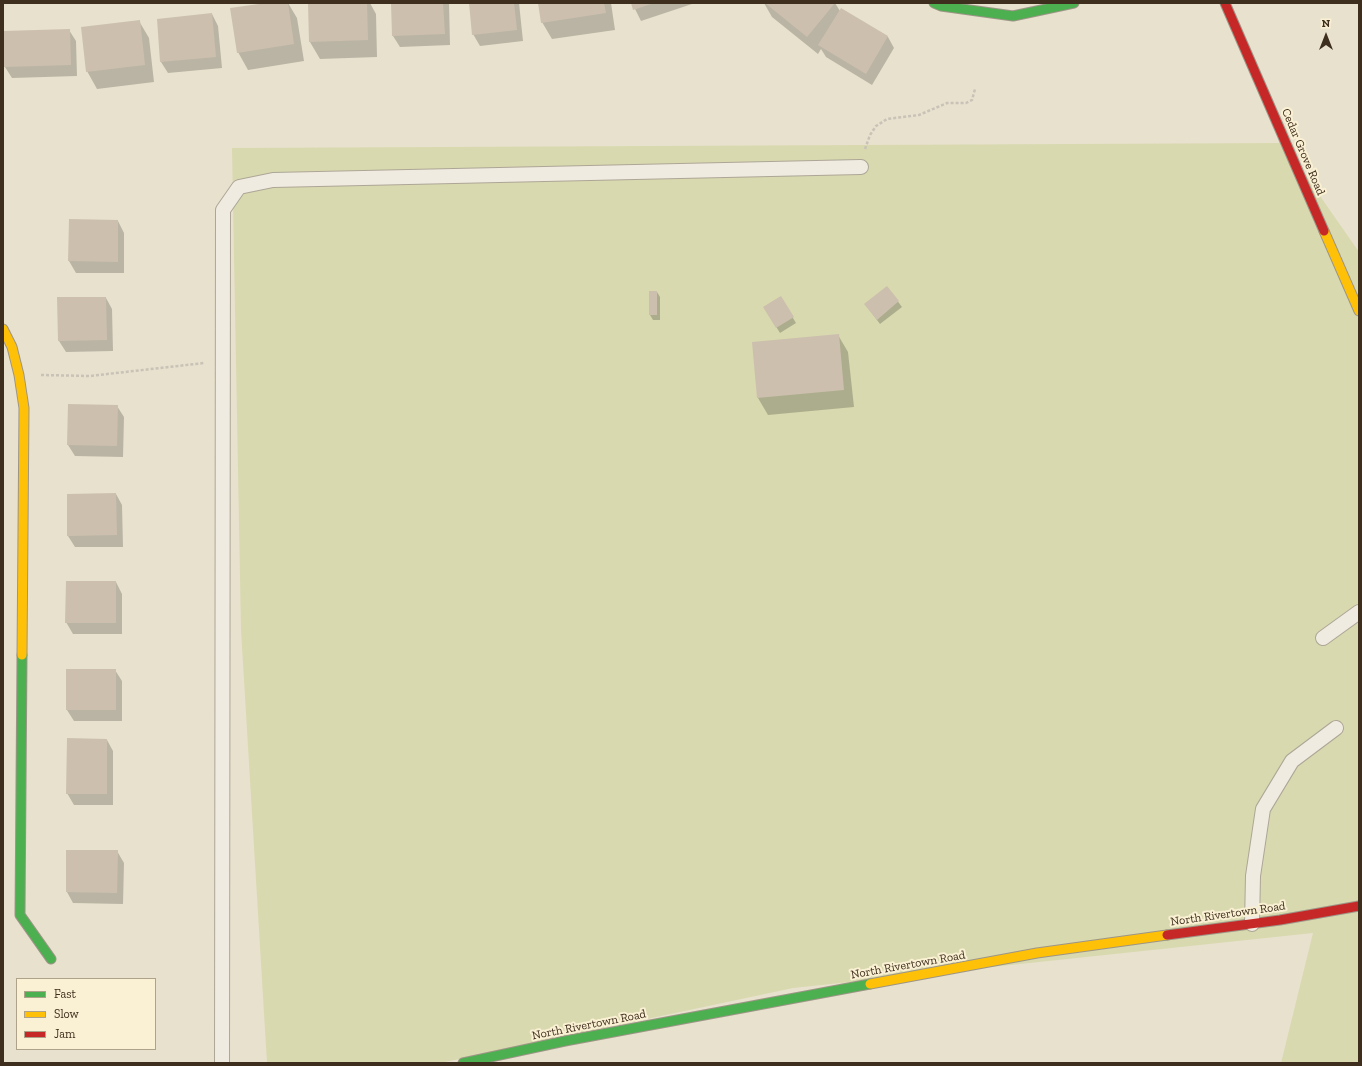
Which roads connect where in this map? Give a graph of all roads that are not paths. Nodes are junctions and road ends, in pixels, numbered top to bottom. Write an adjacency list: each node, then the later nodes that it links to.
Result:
1 (934, 3): 2 (street)
2 (1074, 3)
3 (1225, 3): 5 (street, Cedar Grove Road)
4 (861, 167): 13 (lane)
5 (1359, 311)
6 (3, 329): 12 (street)
7 (1359, 612): 8 (lane)
8 (1323, 638)
9 (1336, 728): 11 (lane)
10 (1359, 906): 11 (street, North Rivertown Road)
11 (1252, 924): 14 (street, North Rivertown Road)
12 (51, 959)
13 (222, 1063)
14 (463, 1063)

